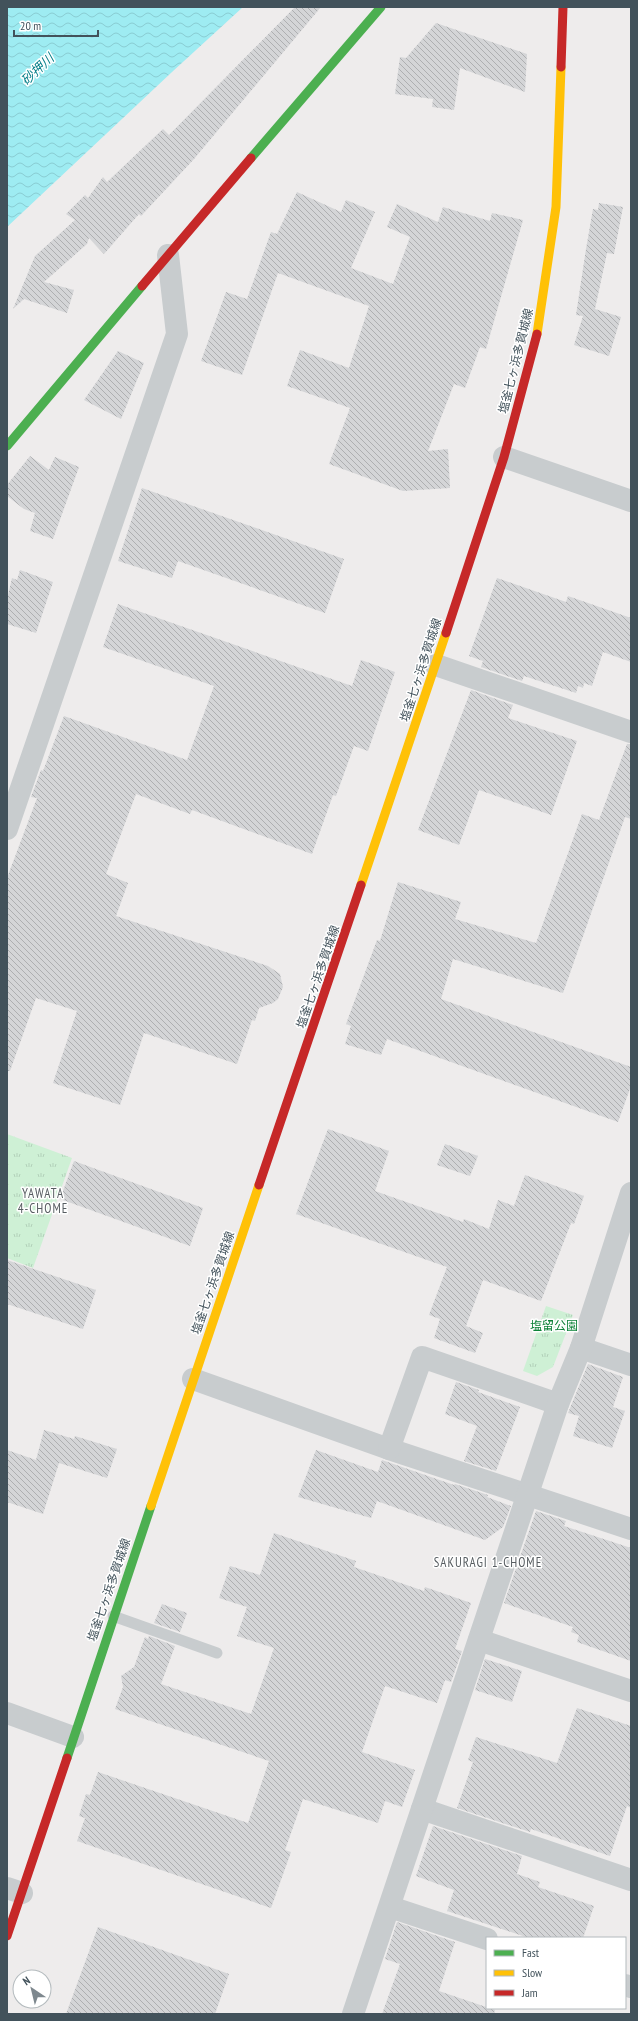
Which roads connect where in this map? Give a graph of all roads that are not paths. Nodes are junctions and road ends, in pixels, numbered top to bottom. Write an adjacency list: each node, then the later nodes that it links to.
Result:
1 (381, 7): 3 (main road)
2 (563, 7): 5 (main road, 塩釜七ヶ浜多賀城線)
3 (168, 255): 4 (main road); 9 (street)
4 (7, 446)
5 (504, 457): 6 (street); 7 (main road, 塩釜七ヶ浜多賀城線)
6 (631, 501)
7 (436, 665): 8 (street); 13 (main road, 塩釜七ヶ浜多賀城線)
8 (631, 732)
9 (7, 829)
10 (631, 1193): 11 (street)
11 (581, 1348): 12 (street); 14 (street)
12 (631, 1365)
13 (193, 1379): 15 (street); 18 (main road, 塩釜七ヶ浜多賀城線)
14 (558, 1404): 15 (street); 16 (street)
15 (390, 1448): 16 (street)
16 (528, 1495): 17 (street); 19 (street)
17 (631, 1528)
18 (113, 1616): 20 (lane); 23 (main road, 塩釜七ヶ浜多賀城線)
19 (479, 1640): 21 (street); 24 (street)
20 (217, 1653)
21 (631, 1691)
22 (7, 1713): 23 (street)
23 (73, 1738): 26 (main road, 塩釜七ヶ浜多賀城線)
24 (422, 1809): 25 (street); 27 (street)
25 (631, 1880)
26 (14, 1890): 28 (main road, 塩釜七ヶ浜多賀城線)
27 (390, 1907): 29 (street); 30 (street)
28 (7, 1936)
29 (486, 1939)
30 (353, 2014)

